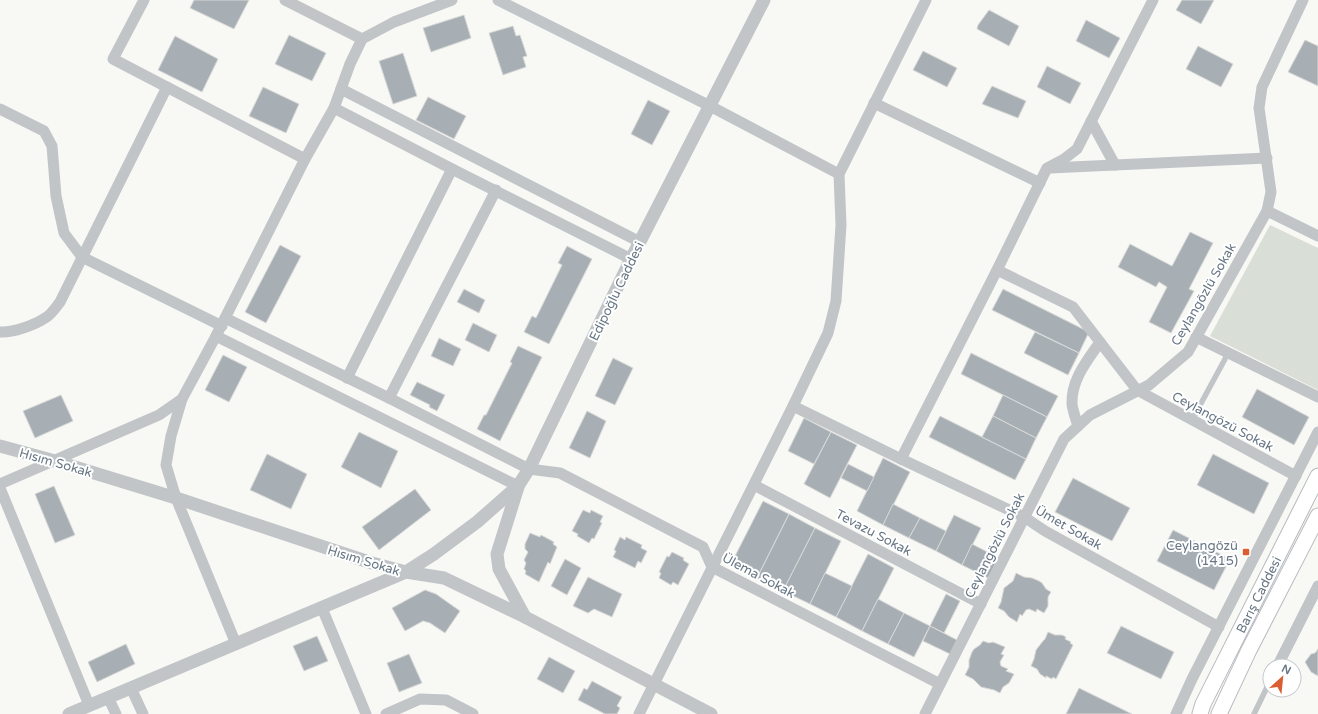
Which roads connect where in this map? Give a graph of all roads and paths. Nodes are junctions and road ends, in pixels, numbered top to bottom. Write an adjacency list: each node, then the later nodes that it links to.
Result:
1 (144, 0): 11 (street)
2 (285, 0): 10 (street)
3 (452, 0): 10 (street)
4 (498, 0): 14 (street)
5 (764, 0): 14 (street, Edipoğlu Caddesi)
6 (925, 0): 7 (street); 13 (street)
7 (931, 0)
8 (1153, 0): 17 (street)
9 (1303, 0): 18 (street, Ceylangözlü Sokak)
10 (362, 40): 12 (street)
11 (166, 87): 19 (street); 29 (street)
12 (341, 89): 15 (street); 28 (street)
13 (874, 103): 23 (street); 24 (street)
14 (710, 106): 23 (street); 28 (street, Edipoğlu Caddesi)
15 (334, 108): 19 (street); 22 (street)
16 (0, 109): 29 (street)
17 (1091, 121): 20 (street); 21 (street)
18 (1267, 158): 20 (street); 26 (street, Ceylangözlü Sokak)
19 (305, 159): 32 (street)
20 (1115, 165): 21 (street)
21 (1047, 168): 24 (street)
22 (452, 169): 25 (street); 37 (street)
23 (839, 174): 42 (street)
24 (1040, 183): 31 (street)
25 (496, 190): 30 (street); 41 (street)
26 (1267, 211): 27 (street); 34 (street, Ceylangözlü Sokak)
27 (1318, 236)
28 (640, 242): 30 (street, Edipoğlu Caddesi)
29 (82, 257): 32 (street); 33 (street)
30 (631, 259): 49 (street, Edipoğlu Caddesi)
31 (998, 270): 35 (street); 47 (street)
32 (221, 327): 37 (street, Ülema Sokak); 40 (street); 54 (street)
33 (0, 332)
34 (1196, 337): 36 (street); 38 (street, Ceylangözlü Sokak)
35 (1100, 342): 38 (street); 44 (street)
36 (1227, 352): 39 (street); 43 (lane)
37 (347, 378): 41 (street, Ülema Sokak)
38 (1137, 390): 43 (street, Ceylangözü Sokak); 44 (street, Ceylangözlü Sokak)
39 (1318, 397)
40 (182, 398): 48 (street); 56 (street)
41 (390, 398): 49 (street, Ülema Sokak)
42 (793, 406): 47 (street, Ümet Sokak); 53 (street)
43 (1192, 420): 50 (street, Ceylangözü Sokak)
44 (1078, 426): 58 (street, Ceylangözlü Sokak)
45 (1318, 432): 50 (street)
46 (0, 446): 48 (street, Hısım Sokak)
47 (901, 459): 58 (street, Ümet Sokak)
48 (55, 461): 52 (street); 56 (street, Hısım Sokak)
49 (529, 469): 54 (street, Edipoğlu Caddesi); 59 (street, Ülema Sokak)
50 (1296, 476): 65 (street)
51 (1318, 476): 84 (main road, Barış Caddesi)
52 (0, 484)
53 (754, 485): 59 (street); 62 (street, Tevazu Sokak)
54 (518, 486): 60 (street, Edipoğlu Caddesi); 64 (street)
55 (0, 488): 73 (street)
56 (176, 498): 60 (street, Hısım Sokak); 66 (street)
57 (1318, 516): 85 (main road, Barış Caddesi)
58 (1024, 517): 62 (street, Ceylangözlü Sokak); 65 (street, Ümet Sokak)
59 (712, 567): 68 (street); 69 (street, Ülema Sokak)
60 (406, 572): 63 (street, Edipoğlu Caddesi); 64 (street, Hısım Sokak)
61 (1318, 586): 67 (street)
62 (981, 604): 69 (street, Ceylangözlü Sokak)
63 (322, 608): 66 (street, Edipoğlu Caddesi); 77 (street)
64 (525, 617): 68 (street, Hısım Sokak)
65 (1219, 627): 83 (street)
66 (236, 644): 70 (street, Edipoğlu Caddesi)
67 (1282, 658)
68 (654, 684): 80 (street); 81 (street, Hısım Sokak)
69 (940, 684): 82 (street, Ceylangözlü Sokak)
70 (131, 688): 71 (street, Edipoğlu Caddesi); 76 (street)
71 (108, 697): 73 (street, Edipoğlu Caddesi); 75 (street)
72 (1262, 698): 86 (lane)
73 (89, 705): 74 (street, Edipoğlu Caddesi)
74 (69, 714)
75 (116, 714)
76 (143, 714)
77 (366, 714)
78 (386, 714): 79 (street)
79 (473, 714)
80 (639, 714)
81 (711, 714)
82 (925, 714)
83 (1176, 714)
84 (1200, 714)
85 (1219, 714)
86 (1254, 714)

